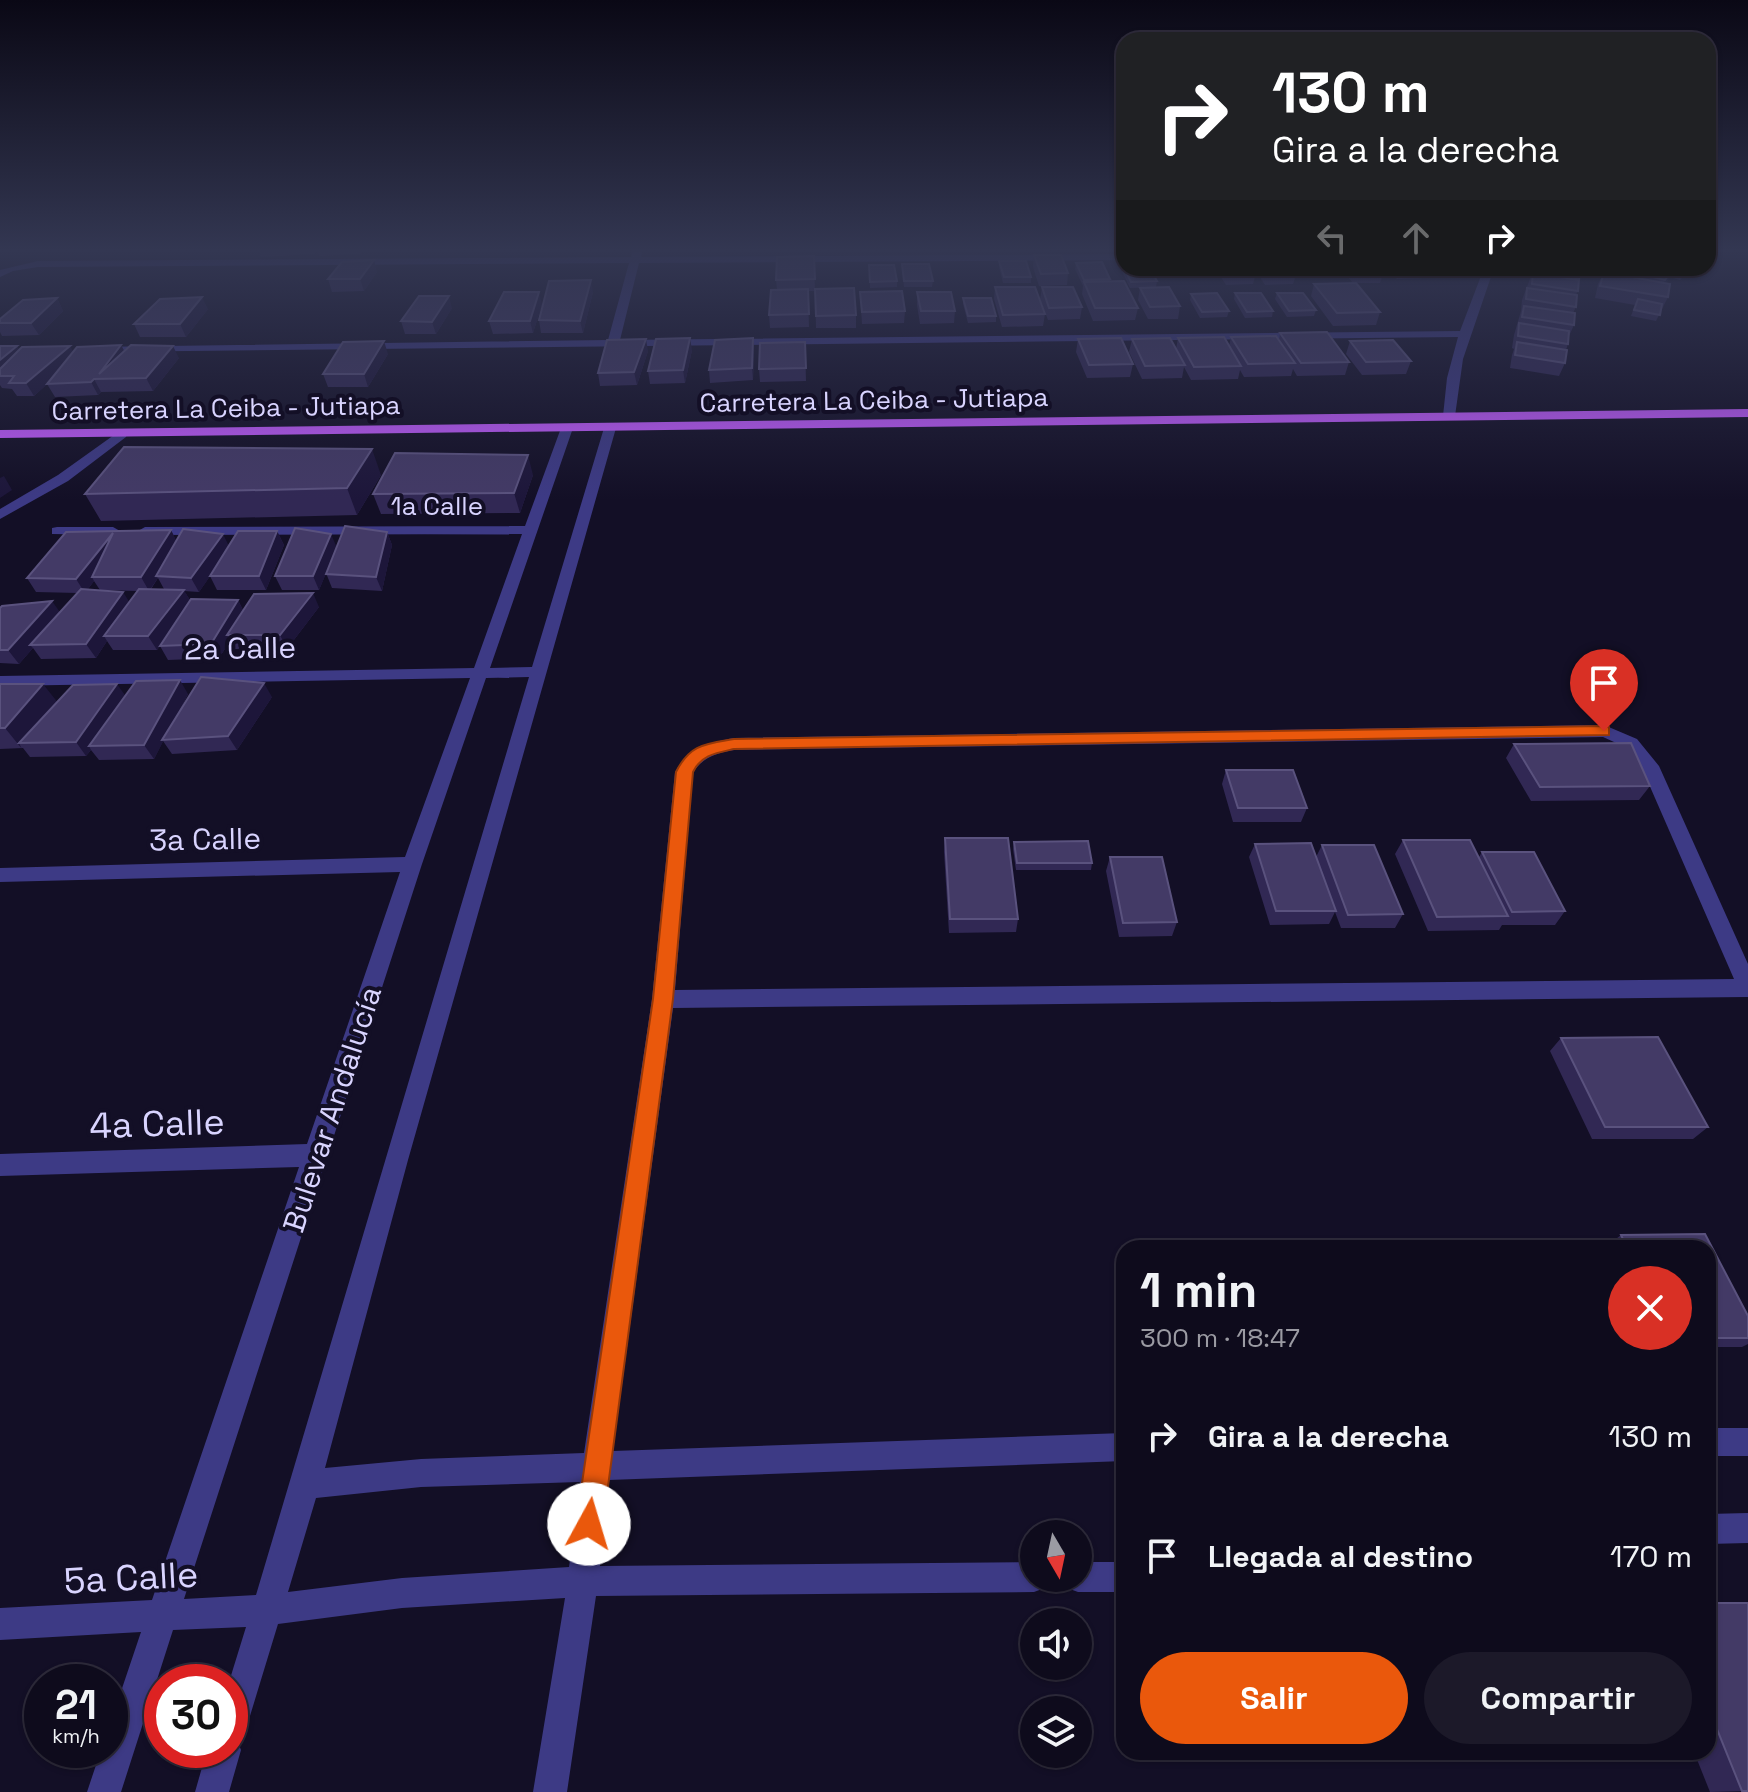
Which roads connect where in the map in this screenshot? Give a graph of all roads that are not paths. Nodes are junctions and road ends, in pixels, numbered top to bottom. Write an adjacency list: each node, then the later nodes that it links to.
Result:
1 (616, 333): 3 (street)
2 (1464, 334): 3 (street); 6 (street)
3 (613, 343): 4 (street)
4 (79, 350)
5 (1748, 413): 6 (main road, Carretera La Ceiba - Jutiapa)
6 (1449, 416): 8 (main road, Carretera La Ceiba - Jutiapa)
7 (567, 428): 8 (main road, Carretera La Ceiba - Jutiapa); 10 (main road, Carretera La Ceiba - Jutiapa); 12 (street, Bulevar Andalucía)
8 (610, 428): 15 (street)
9 (0, 434): 10 (main road, Carretera La Ceiba - Jutiapa)
10 (121, 434): 11 (street)
11 (0, 515)
12 (529, 530): 13 (street, 1a Calle); 14 (street, Bulevar Andalucía)
13 (57, 531)
14 (481, 672): 15 (street, 2a Calle); 16 (street, 2a Calle); 17 (street, Bulevar Andalucía)
15 (538, 672): 27 (street)
16 (0, 681)
17 (412, 864): 18 (street, 3a Calle); 21 (street, Bulevar Andalucía)
18 (0, 875)
19 (1748, 988): 20 (street); 20 (street)
20 (663, 999): 26 (street)
21 (317, 1155): 22 (street, 4a Calle); 35 (street, Bulevar Andalucía)
22 (0, 1165)
23 (1716, 1442): 24 (street)
24 (1748, 1442)
25 (1116, 1447): 26 (street)
26 (596, 1468): 27 (street); 33 (street)
27 (306, 1485): 34 (street)
28 (1748, 1528): 29 (street)
29 (1716, 1529)
30 (1020, 1577): 33 (street, 5a Calle)
31 (1092, 1577): 32 (street)
32 (1116, 1577)
33 (583, 1581): 34 (street, 5a Calle); 41 (street)
34 (266, 1610): 35 (street, 5a Calle); 37 (street)
35 (163, 1617): 36 (street, 5a Calle); 39 (street, Bulevar Andalucía)
36 (0, 1624)
37 (248, 1670)
38 (219, 1768): 40 (street)
39 (104, 1792)
40 (212, 1792)
41 (550, 1792)

